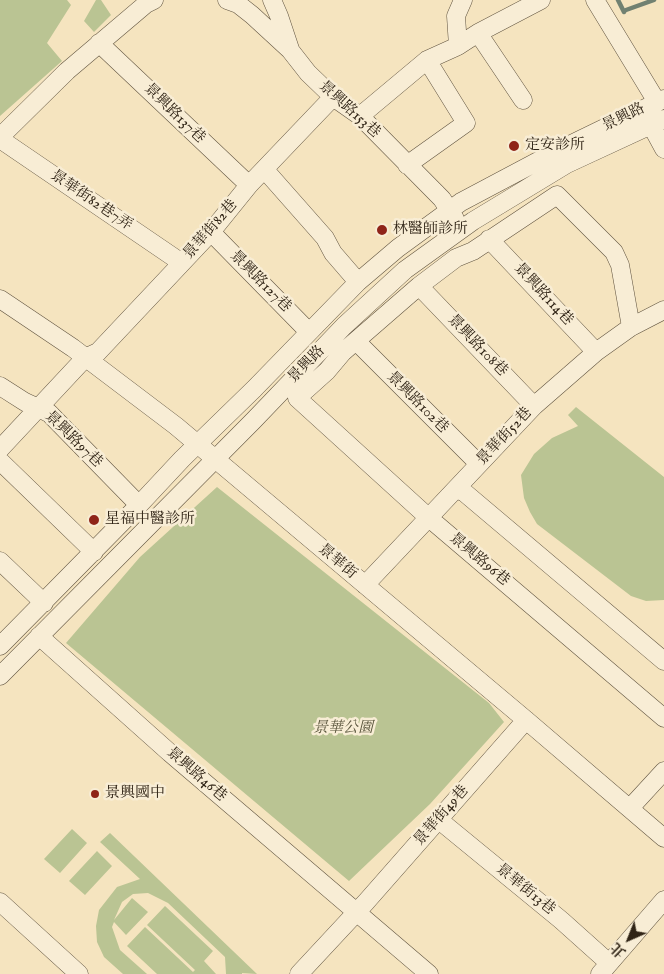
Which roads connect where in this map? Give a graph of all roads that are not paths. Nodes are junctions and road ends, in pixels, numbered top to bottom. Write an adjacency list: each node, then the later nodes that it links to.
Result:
1 (154, 0): 8 (street)
2 (227, 0): 10 (street, 景興路153巷)
3 (272, 0): 10 (street)
4 (463, 0): 9 (street)
5 (541, 0): 7 (street)
6 (595, 0): 14 (street)
7 (478, 33): 9 (street); 13 (street)
8 (99, 42): 17 (street); 21 (street, 景興路137巷)
9 (458, 46): 11 (street)
10 (290, 50): 12 (street, 景興路153巷)
11 (427, 60): 15 (street); 19 (street)
12 (333, 97): 15 (street, 景興路153巷); 20 (street, 景華街82巷)
13 (523, 100)
14 (661, 100): 22 (street, 景興路)
15 (360, 116): 19 (street, 景興路153巷)
16 (657, 122): 18 (street); 23 (street, 景興路)
17 (0, 138): 26 (street, 景華街82巷7弄)
18 (664, 149)
19 (407, 165): 22 (street, 景興路153巷)
20 (264, 170): 21 (street, 景華街82巷); 27 (street)
21 (249, 185): 24 (street, 景華街82巷)
22 (449, 210): 23 (street, 景興路153巷); 27 (street, 景興路)
23 (462, 230): 41 (street, 景興路)
24 (211, 232): 26 (street, 景華街82巷); 32 (street, 景興路127巷)
25 (489, 238): 28 (street); 31 (street); 34 (street, 景興路114巷)
26 (182, 263): 35 (street, 景華街82巷)
27 (358, 282): 32 (street, 景興路)
28 (419, 286): 33 (street); 37 (street, 景興路108巷)
29 (0, 299): 35 (street, 景華街)
30 (664, 310): 31 (street, 景華街52巷)
31 (631, 327): 34 (street, 景華街52巷)
32 (309, 332): 39 (street, 景興路)
33 (356, 341): 43 (street, 景興路102巷); 46 (street, 景興路96巷)
34 (596, 352): 37 (street, 景華街52巷)
35 (85, 358): 38 (street, 景華街82巷); 39 (street, 景華街)
36 (0, 386): 38 (street, 景興路97巷)
37 (534, 406): 43 (street, 景華街52巷)
38 (39, 408): 40 (street, 景華街82巷); 45 (street, 景興路97巷)
39 (198, 444): 41 (street, 景華街); 45 (street, 景興路)
40 (0, 449)
41 (215, 459): 49 (street, 景華街); 51 (street, 景興路)
42 (0, 461): 47 (street)
43 (479, 464): 44 (street, 景華街52巷)
44 (457, 489): 46 (street, 景華街52巷); 53 (street)
45 (139, 505): 47 (street, 景興路)
46 (429, 518): 49 (street, 景華街52巷); 55 (street, 景興路96巷)
47 (94, 552): 50 (street, 景興路)
48 (0, 561): 50 (street)
49 (366, 585): 56 (street, 景華街)
50 (44, 603): 52 (street, 景興路)
51 (39, 636): 54 (street, 景興路); 63 (street, 景興路46巷)
52 (0, 646)
53 (664, 661)
54 (0, 676)
55 (664, 718)
56 (526, 720): 58 (street, 景華街); 59 (street, 景華街49巷)
57 (664, 771): 58 (street)
58 (630, 808): 60 (street, 景華街)
59 (439, 820): 63 (street, 景華街49巷); 64 (street, 景華街13巷)
60 (664, 838)
61 (664, 900): 64 (street, 景華街13巷)
62 (0, 902): 65 (street)
63 (356, 911): 66 (street, 景華街49巷); 67 (street, 景興路46巷)
64 (604, 968)
65 (79, 974)
66 (299, 974)
67 (429, 974)

